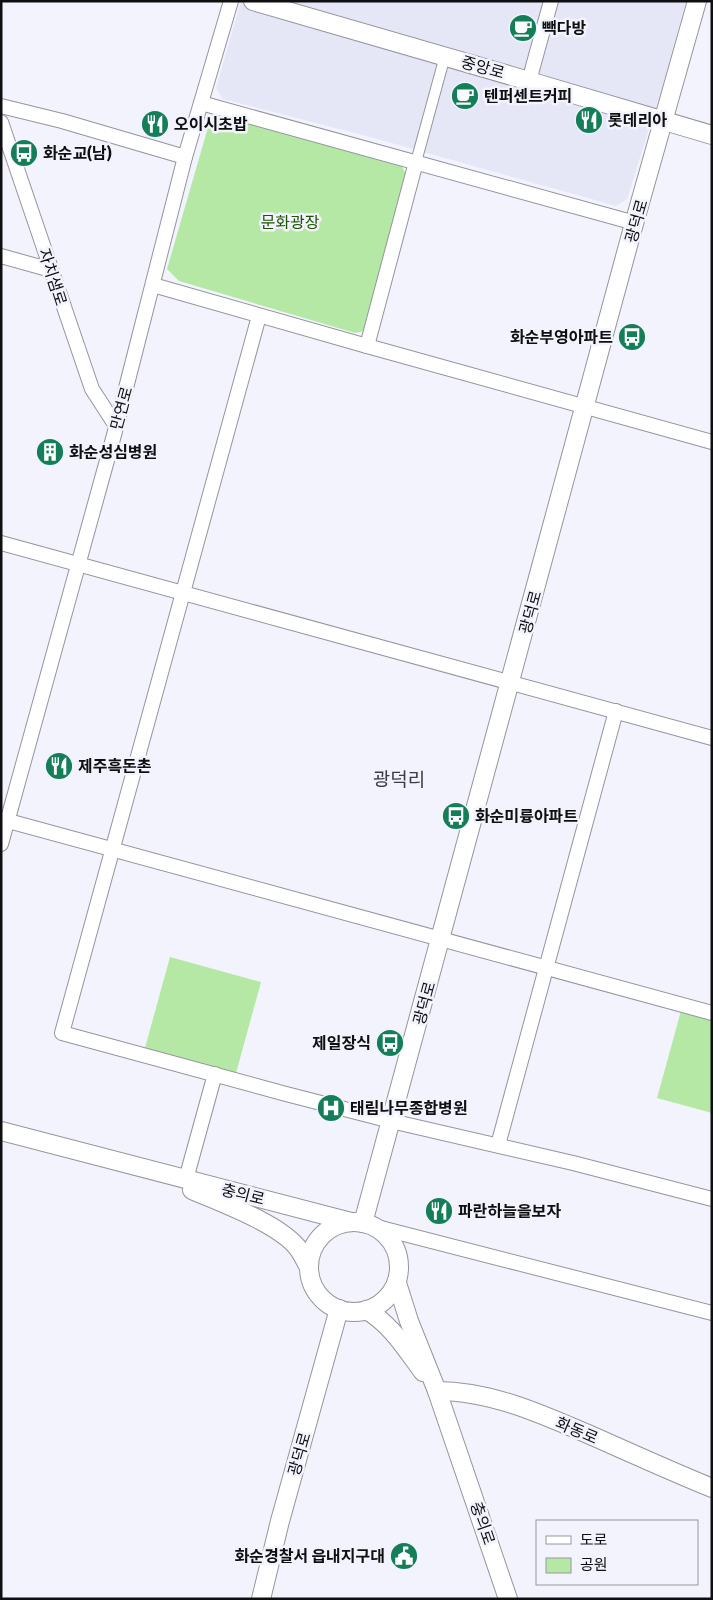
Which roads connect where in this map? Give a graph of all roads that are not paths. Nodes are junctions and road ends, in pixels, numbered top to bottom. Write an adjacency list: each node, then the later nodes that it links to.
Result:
1 (231, 1): 7 (street, 만연로)
2 (253, 1): 5 (street, 중앙로)
3 (551, 1): 6 (street)
4 (697, 1): 9 (street, 광덕로)
5 (445, 56): 6 (street, 중앙로); 13 (street)
6 (529, 81): 9 (street, 중앙로)
7 (201, 103): 12 (street, 만연로); 13 (street)
8 (1, 106): 12 (street)
9 (663, 121): 11 (street, 중앙로); 14 (street, 광덕로)
10 (1, 122): 16 (street, 자치샘로)
11 (712, 135)
12 (185, 157): 17 (street, 만연로)
13 (416, 162): 14 (street); 19 (street)
14 (635, 223): 20 (street, 광덕로)
15 (1, 256): 16 (street)
16 (51, 270): 21 (street, 자치샘로)
17 (153, 285): 18 (street); 21 (street, 만연로)
18 (259, 316): 19 (street); 25 (street)
19 (367, 346): 20 (street)
20 (585, 408): 22 (street); 26 (street, 광덕로)
21 (116, 426): 24 (street, 만연로)
22 (712, 442)
23 (1, 543): 24 (street)
24 (79, 564): 25 (street); 29 (street, 만연로)
25 (184, 592): 26 (street); 31 (street)
26 (511, 682): 27 (street); 32 (street, 광덕로)
27 (616, 711): 28 (street); 33 (street)
28 (712, 738)
29 (4, 820): 30 (street, 만연로); 31 (street)
30 (1, 844)
31 (113, 850): 32 (street); 35 (street)
32 (441, 939): 33 (street); 36 (street, 광덕로)
33 (546, 968): 34 (street); 38 (street)
34 (712, 1013)
35 (215, 1074): 36 (street); 40 (street)
36 (391, 1121): 38 (street); 42 (street, 광덕로)
37 (1, 1130): 39 (street, 충의로)
38 (498, 1145): 41 (street)
39 (134, 1166): 40 (street, 충의로); 43 (street, 충의로)
40 (186, 1179): 42 (street, 충의로)
41 (712, 1199)
42 (363, 1223): 43 (street); 44 (street); 47 (street)
43 (309, 1267): 45 (street)
44 (397, 1283): 46 (street); 48 (street, 충의로)
45 (339, 1310): 46 (street); 50 (street, 광덕로)
46 (366, 1310): 48 (street, 충의로)
47 (712, 1313)
48 (437, 1391): 49 (street, 화동로); 51 (street, 충의로)
49 (712, 1488)
50 (261, 1599)
51 (508, 1599)

